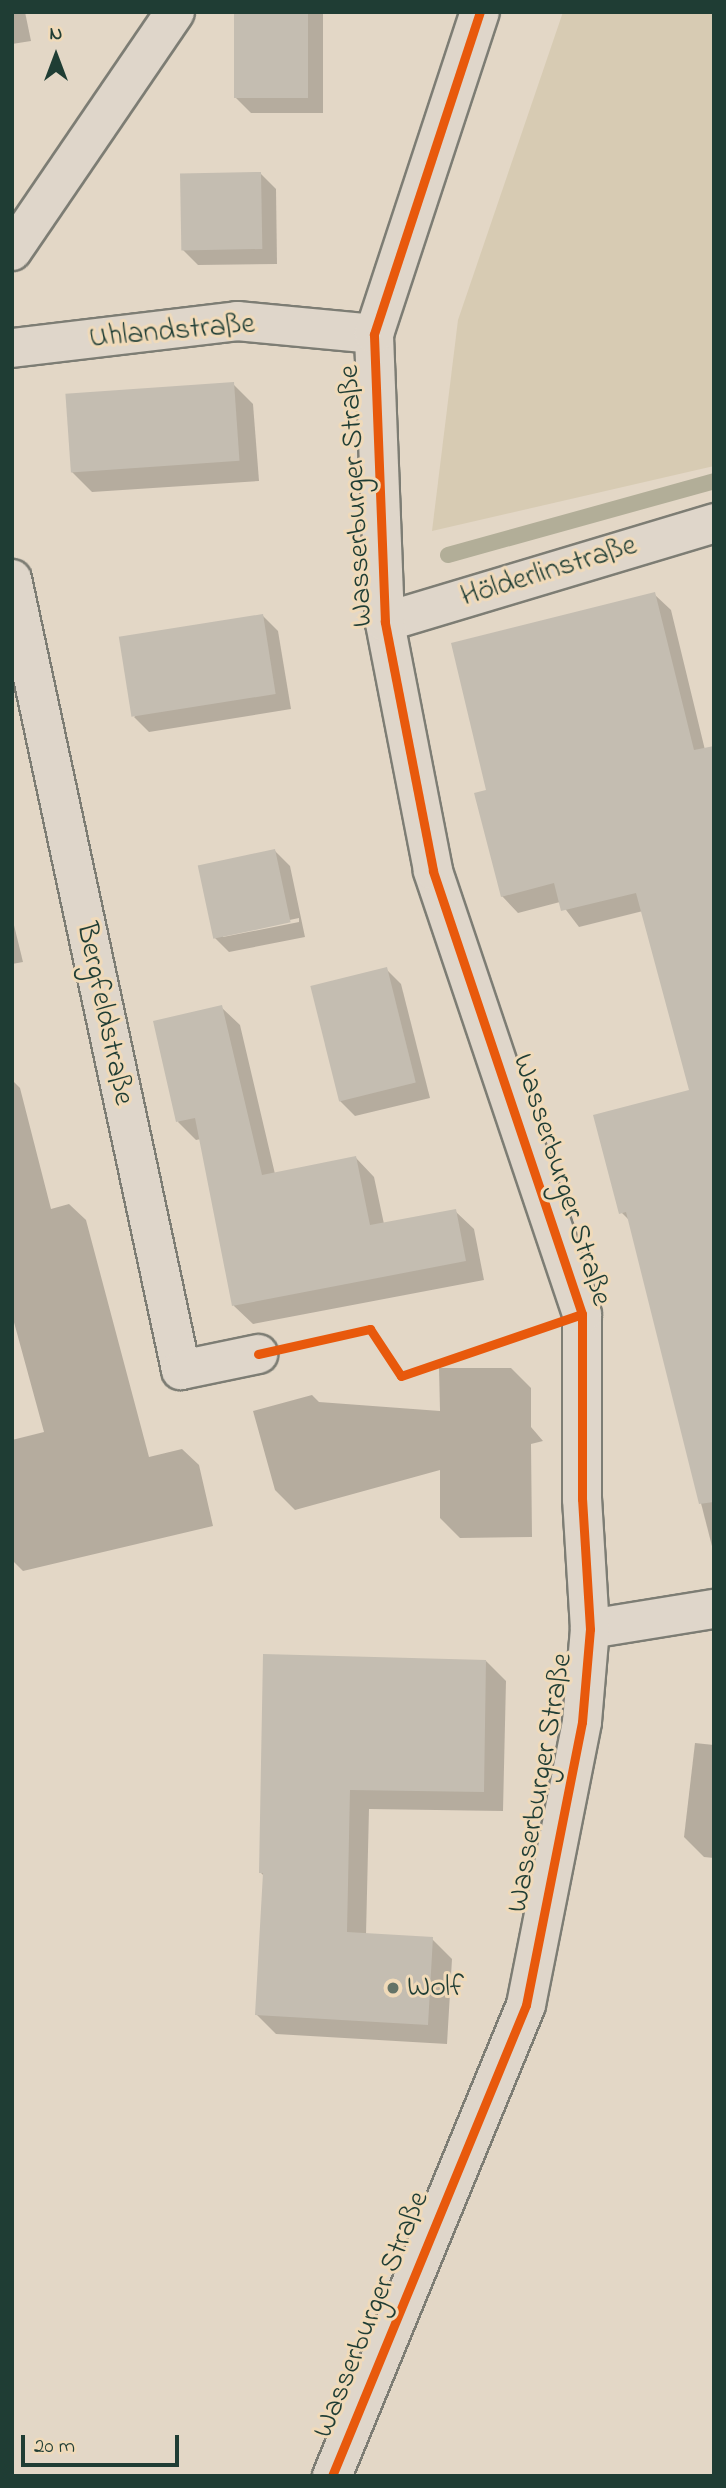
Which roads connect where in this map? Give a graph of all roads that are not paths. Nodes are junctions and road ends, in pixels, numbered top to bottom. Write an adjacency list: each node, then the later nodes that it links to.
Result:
1 (175, 12): 3 (street)
2 (480, 12): 4 (street, Wasserburger Straße)
3 (12, 251)
4 (374, 334): 5 (street, Uhlandstraße); 8 (street, Wasserburger Straße)
5 (12, 348)
6 (714, 523): 8 (street, Hölderlinstraße)
7 (12, 579): 9 (street, Bergfeldstraße)
8 (385, 622): 11 (street, Wasserburger Straße)
9 (258, 1353)
10 (714, 1609): 11 (street)
11 (590, 1629): 12 (street, Wasserburger Straße)
12 (332, 2476)

